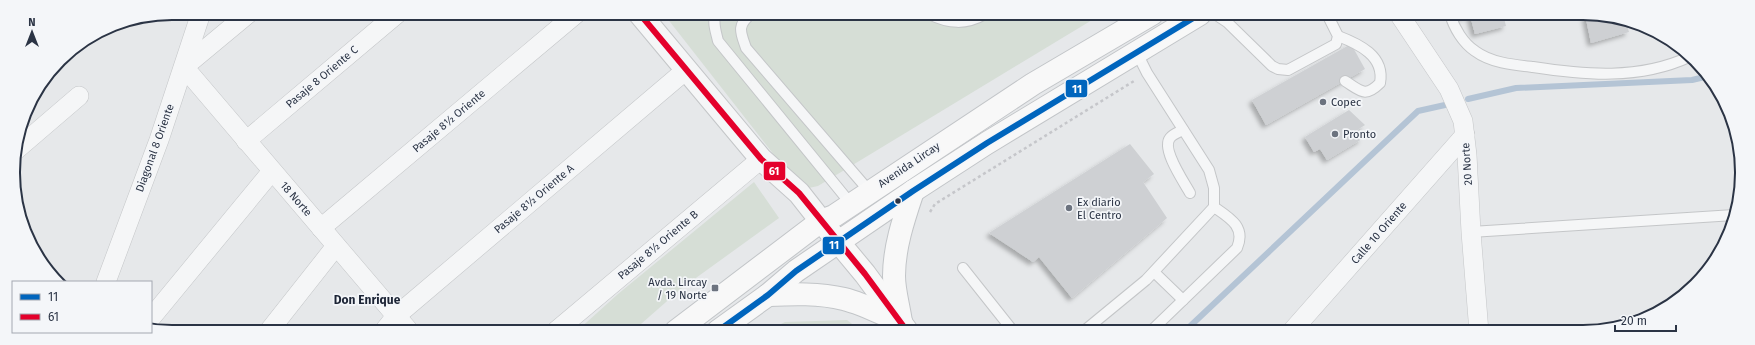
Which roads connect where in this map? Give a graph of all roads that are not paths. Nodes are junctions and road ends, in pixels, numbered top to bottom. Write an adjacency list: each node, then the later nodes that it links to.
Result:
1 (199, 20): 19 (street, Diagonal 8 Oriente)
2 (241, 20): 19 (street)
3 (390, 20): 25 (street, Pasaje 8 Oriente C)
4 (569, 20): 36 (street, Pasaje 8½ Oriente)
5 (645, 20): 20 (street)
6 (714, 20): 32 (lane)
7 (744, 20): 30 (lane)
8 (948, 20): 9 (lane)
9 (974, 20)
10 (1142, 20): 30 (main road, Avenida Lircay)
11 (1190, 20): 17 (main road)
12 (1224, 20): 16 (lane)
13 (1330, 20): 16 (lane)
14 (1403, 20): 24 (street, 20 Norte)
15 (1452, 20): 18 (lane)
16 (1338, 36): 21 (lane)
17 (1136, 51): 23 (lane); 29 (main road)
18 (1684, 59)
19 (184, 67): 25 (street, 18 Norte); 42 (street, Diagonal 8 Oriente)
20 (686, 70): 27 (street); 45 (street, Pasaje 8½ Oriente A)
21 (1345, 81)
22 (79, 96): 26 (street)
23 (1183, 130): 31 (lane); 33 (lane)
24 (1465, 135): 37 (street, 20 Norte); 59 (street, Calle 10 Oriente)
25 (246, 141): 28 (street, 18 Norte)
26 (23, 144)
27 (761, 159): 35 (street); 50 (street, Pasaje 8½ Oriente B)
28 (272, 171): 36 (street, 18 Norte); 46 (street)
29 (913, 191): 38 (main road); 55 (main road)
30 (870, 192): 32 (main road, Avenida Lircay)
31 (1190, 193)
32 (851, 204): 35 (main road, Avenida Lircay)
33 (1214, 207): 41 (lane); 44 (lane)
34 (1729, 215): 37 (lane)
35 (821, 221): 38 (main road); 51 (main road, Avenida Lircay)
36 (321, 228): 39 (street, 18 Norte)
37 (1471, 232): 60 (street, 20 Norte)
38 (838, 242): 43 (main road); 54 (main road)
39 (336, 246): 45 (street, 18 Norte); 47 (street)
40 (964, 268): 56 (lane)
41 (1154, 272): 44 (lane); 57 (lane)
42 (106, 281)
43 (768, 295): 52 (main road); 53 (main road)
44 (1183, 300): 58 (lane)
45 (396, 316): 48 (street, Pasaje 8½ Oriente A); 49 (street, 18 Norte)
46 (152, 317)
47 (275, 325)
48 (389, 325)
49 (404, 325)
50 (563, 325)
51 (684, 325)
52 (726, 325)
53 (900, 325)
54 (902, 325)
55 (904, 325)
56 (1008, 325)
57 (1091, 325)
58 (1157, 325)
59 (1297, 325)
60 (1475, 325)

